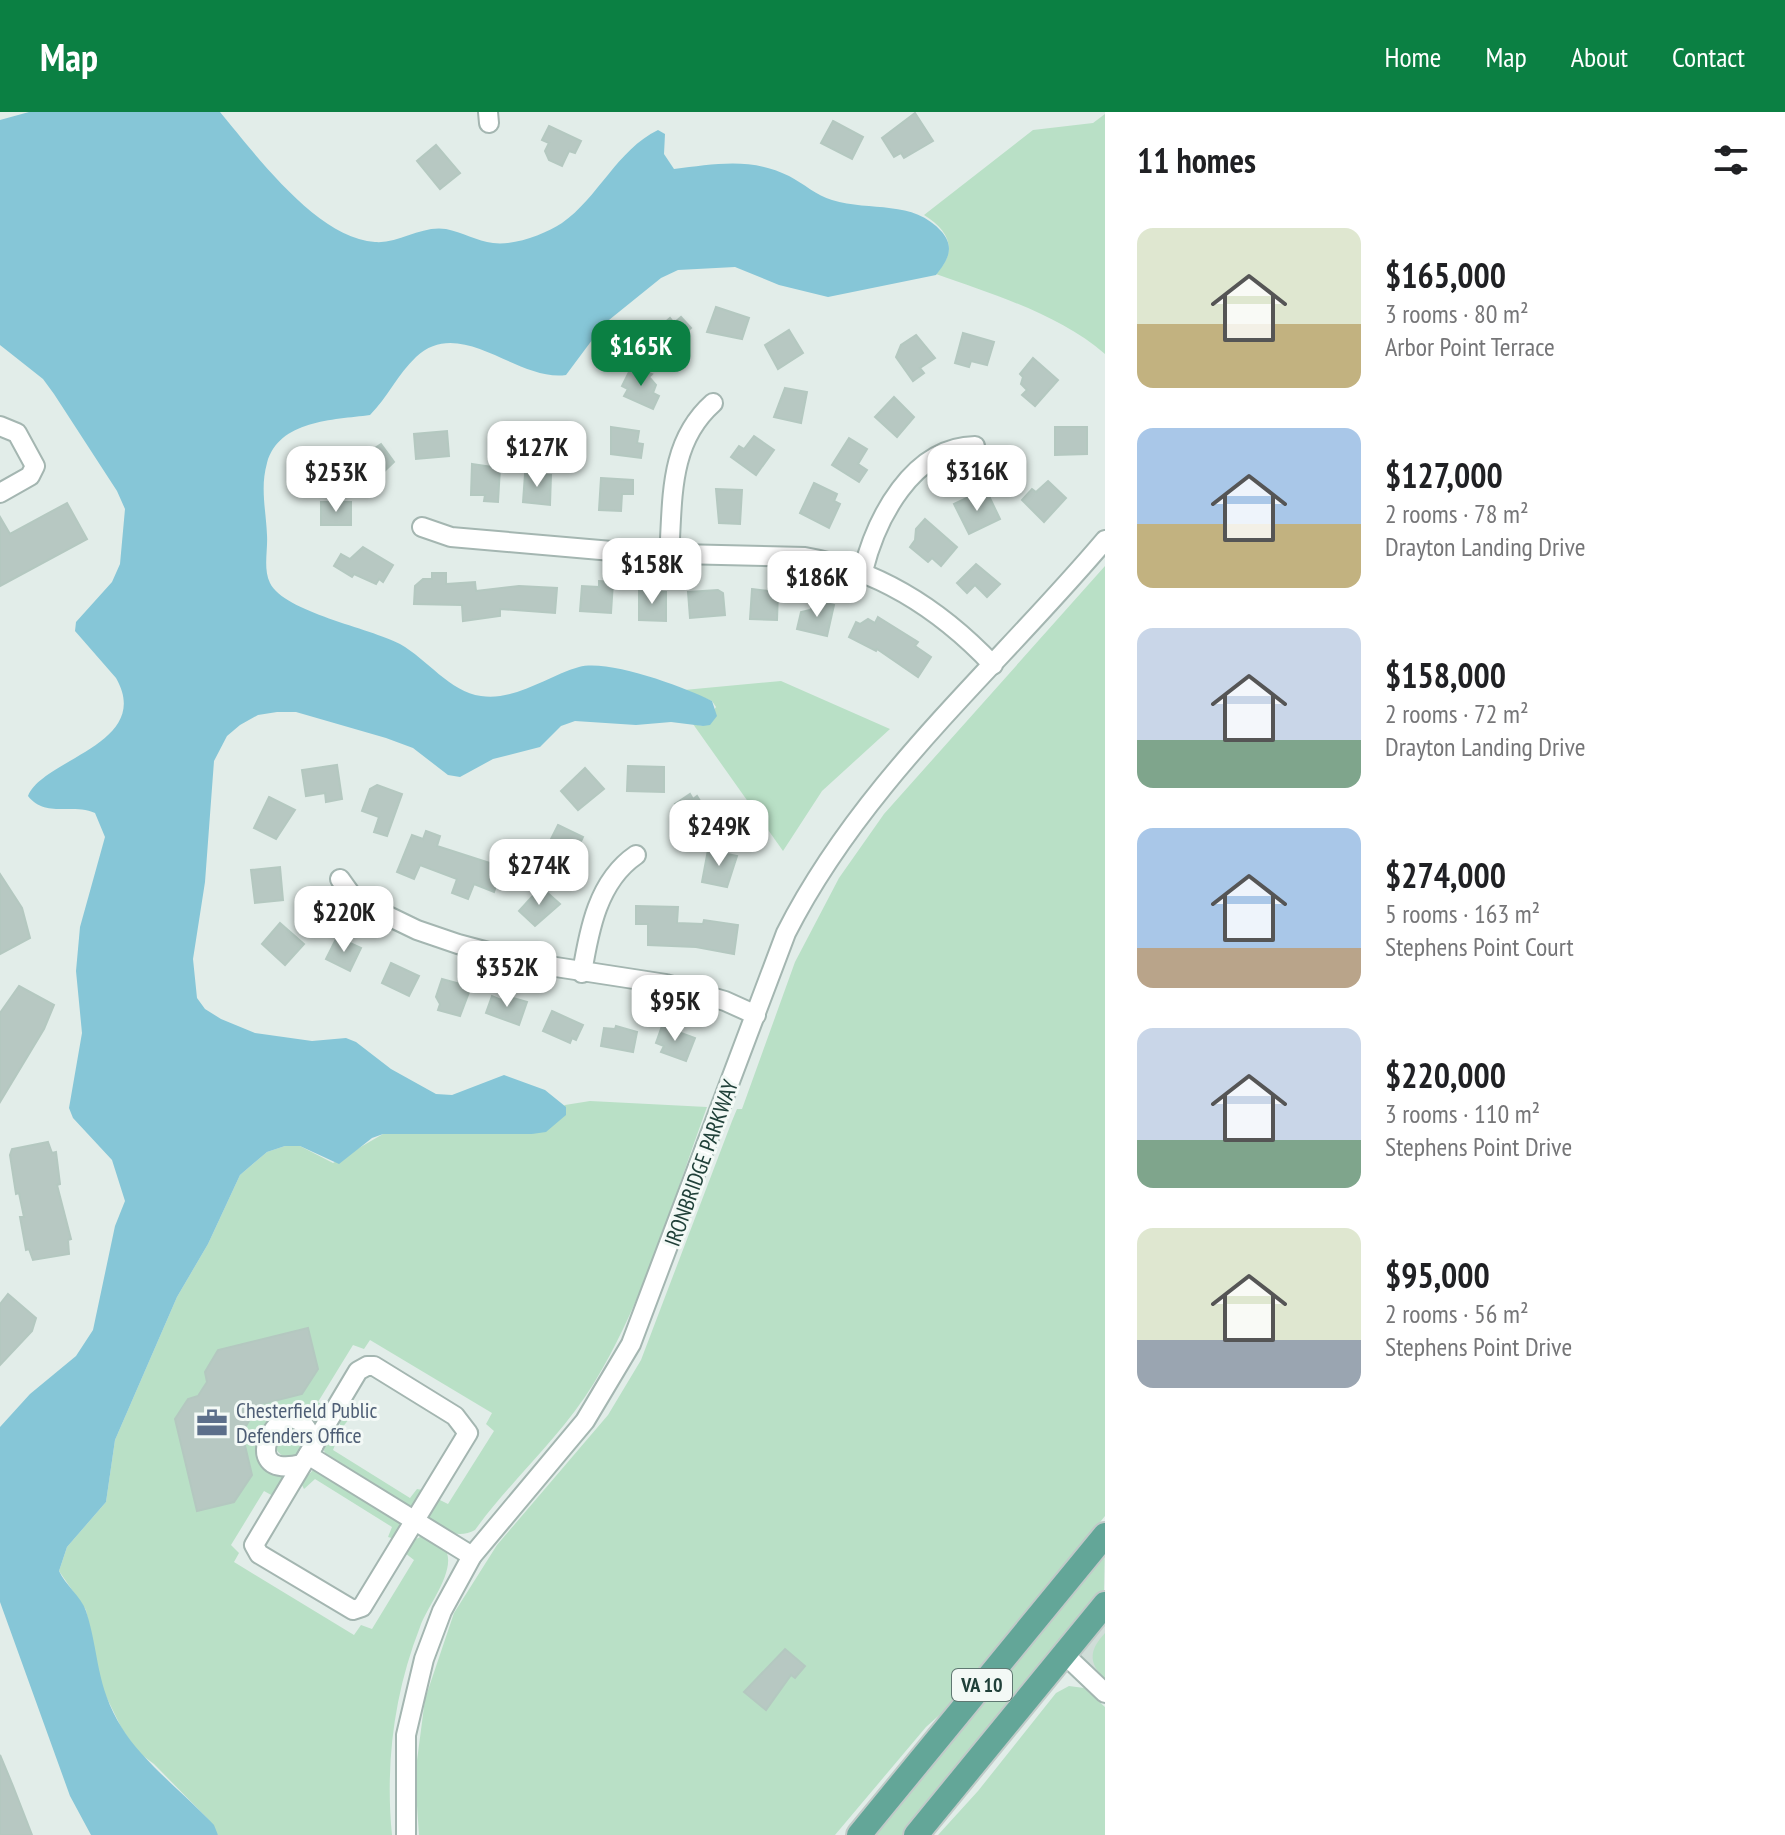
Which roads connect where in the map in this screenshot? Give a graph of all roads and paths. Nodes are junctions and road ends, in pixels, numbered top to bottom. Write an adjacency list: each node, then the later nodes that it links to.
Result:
1 (713, 403): 7 (street)
2 (0, 426): 4 (street)
3 (975, 446): 8 (street)
4 (0, 493)
5 (422, 527): 7 (street)
6 (1105, 540): 9 (street, IRONBRIDGE PARKWAY)
7 (669, 556): 8 (street)
8 (863, 571): 9 (street)
9 (993, 665): 13 (street, IRONBRIDGE PARKWAY)
10 (636, 855): 12 (street)
11 (340, 879): 12 (street)
12 (582, 973): 13 (street)
13 (756, 1015): 17 (street, IRONBRIDGE PARKWAY)
14 (308, 1455): 15 (street); 15 (street); 15 (street)
15 (412, 1520): 17 (street)
16 (1105, 1535): 22 (main road, VA 10)
17 (472, 1556): 21 (street, IRONBRIDGE PARKWAY)
18 (1105, 1604): 19 (main road, VA 10)
19 (1064, 1654): 20 (street); 23 (main road, VA 10)
20 (1105, 1693)
21 (406, 1835)
22 (859, 1835)
23 (916, 1835)

